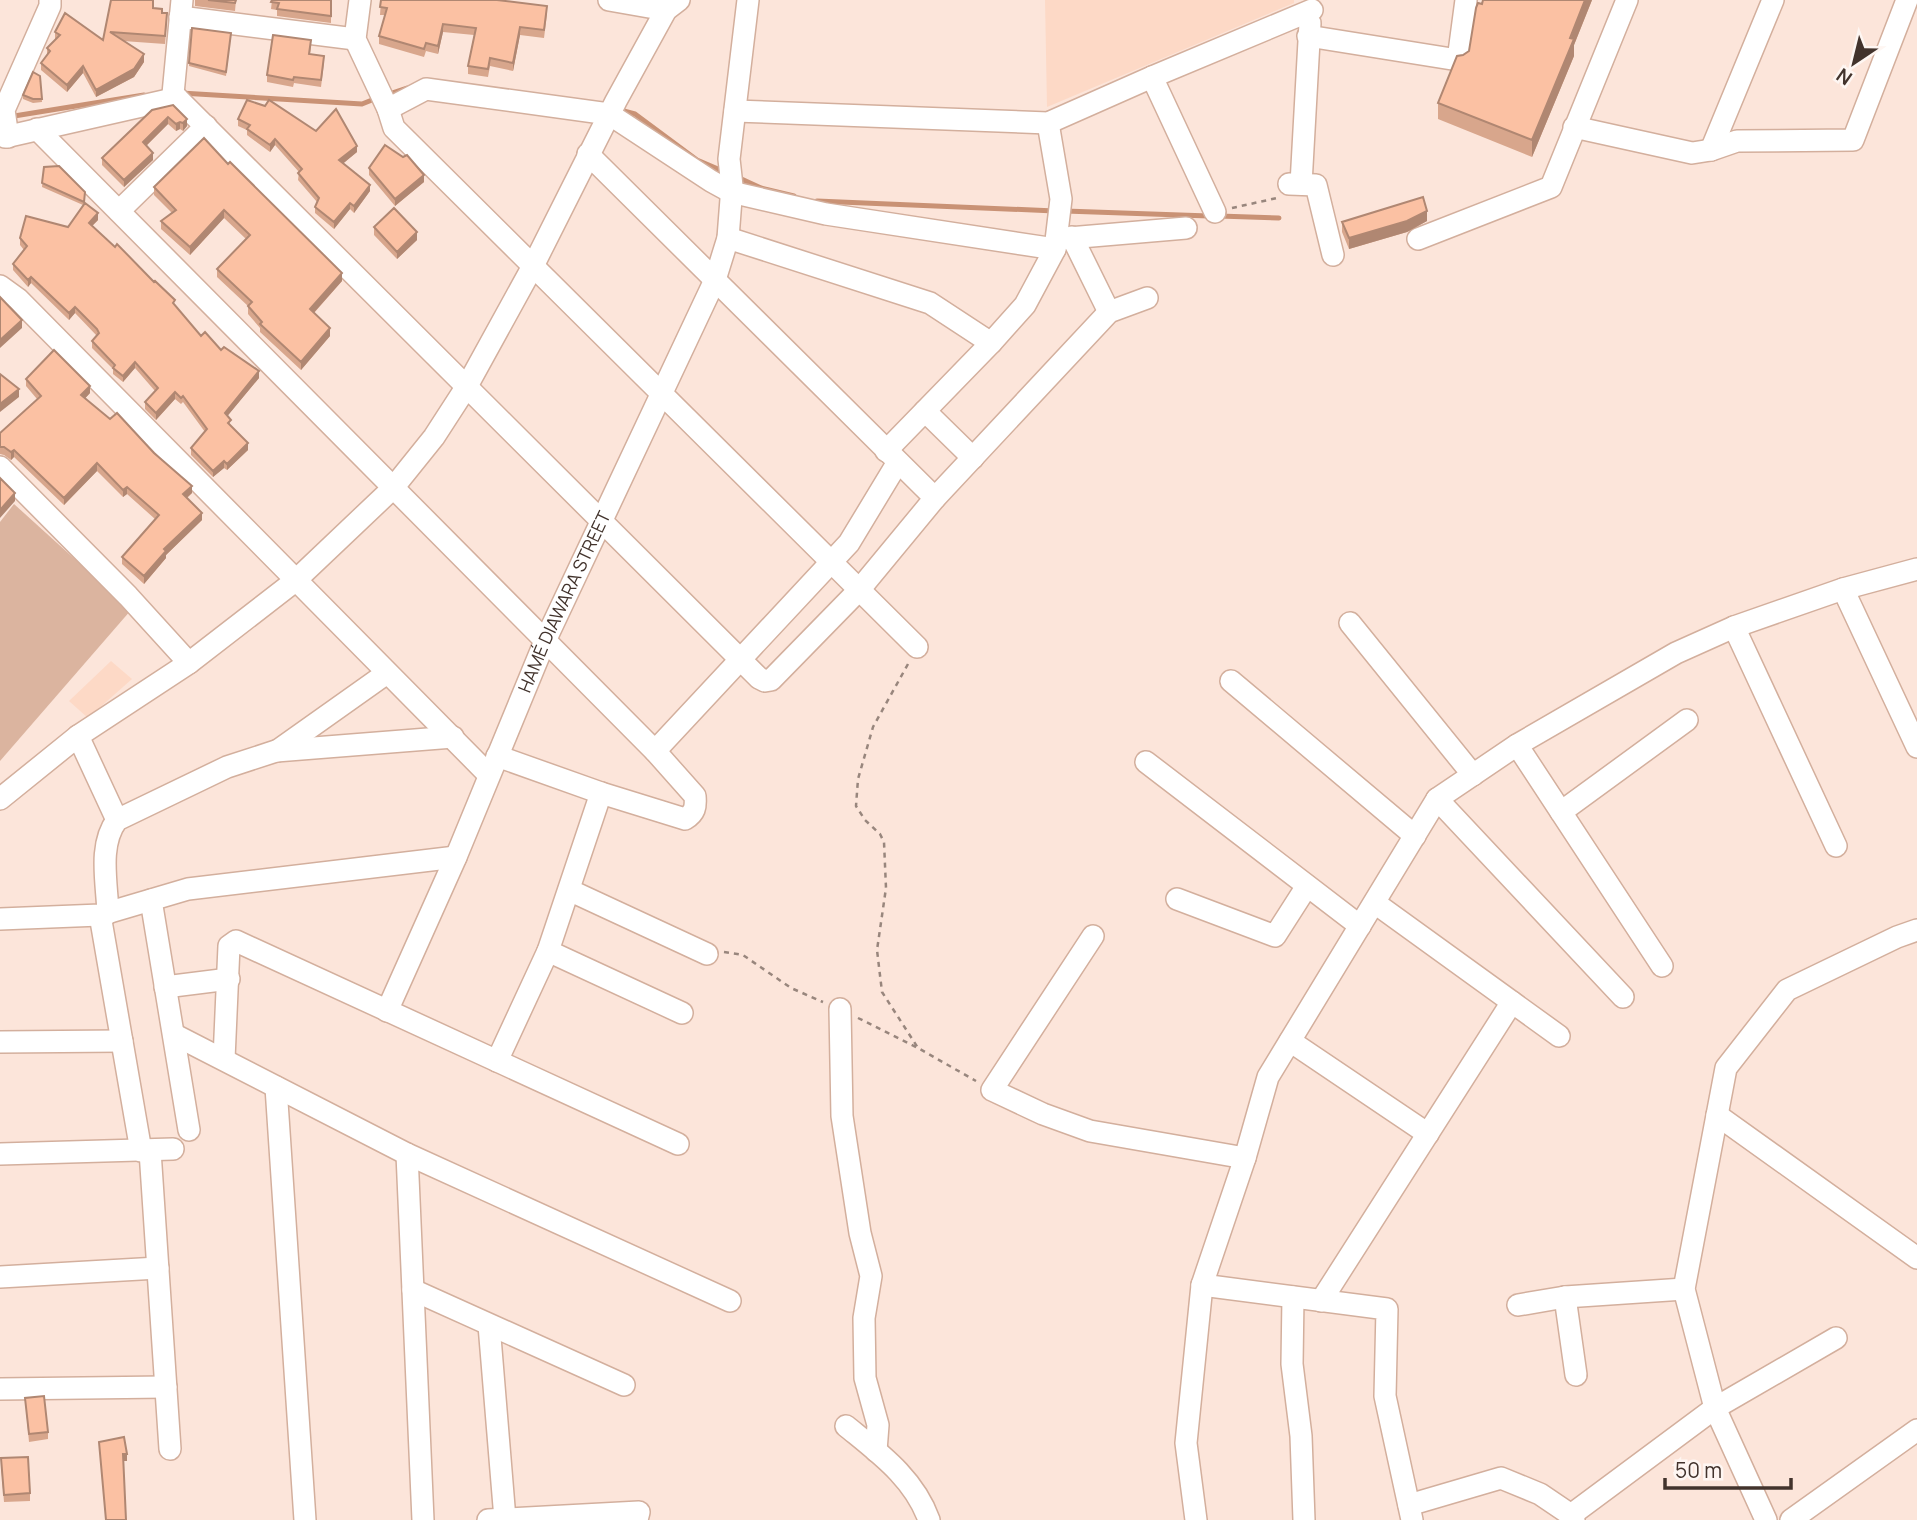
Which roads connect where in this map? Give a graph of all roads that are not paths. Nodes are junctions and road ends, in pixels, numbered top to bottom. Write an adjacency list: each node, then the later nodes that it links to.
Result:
1 (50, 0): 22 (street)
2 (360, 0): 13 (street)
3 (609, 0): 9 (street)
4 (748, 0): 18 (street, HAMÉ DIAWARA STREET)
5 (1466, 0): 12 (street)
6 (1627, 0): 21 (street)
7 (1773, 0): 23 (street)
8 (1907, 0): 23 (street)
9 (672, 5): 17 (street)
10 (1313, 5): 12 (street); 14 (street)
11 (181, 9): 13 (street); 15 (street)
12 (1308, 36): 32 (street)
13 (355, 39): 16 (street)
14 (1152, 77): 19 (street); 27 (street)
15 (174, 93): 20 (street); 22 (street)
16 (384, 101): 17 (street); 33 (street)
17 (612, 107): 24 (street); 25 (street)
18 (735, 111): 19 (street); 25 (street, HAMÉ DIAWARA STREET)
19 (1048, 123): 31 (street)
20 (205, 126): 26 (street); 39 (street)
21 (1574, 127): 23 (street); 30 (street)
22 (37, 129): 26 (street)
23 (1711, 150)
24 (589, 155): 33 (street); 34 (street)
25 (731, 189): 29 (street, HAMÉ DIAWARA STREET); 31 (street)
26 (119, 211): 45 (street)
27 (1215, 212)
28 (1186, 228): 31 (street)
29 (728, 238): 34 (street, HAMÉ DIAWARA STREET); 38 (street)
30 (1418, 239)
31 (1061, 242): 37 (street); 38 (street)
32 (1333, 255)
33 (533, 266): 39 (street); 40 (street)
34 (715, 280): 40 (street, HAMÉ DIAWARA STREET); 42 (street)
35 (0, 286): 50 (street)
36 (1147, 298): 37 (street)
37 (1109, 312): 43 (street)
38 (991, 343): 41 (street)
39 (467, 386): 45 (street); 47 (street)
40 (663, 395): 47 (street, HAMÉ DIAWARA STREET); 48 (street)
41 (925, 411): 42 (street); 43 (street)
42 (892, 456): 46 (street); 48 (street)
43 (972, 458): 46 (street)
44 (0, 467): 58 (street)
45 (393, 488): 50 (street); 55 (street)
46 (935, 498): 52 (street)
47 (602, 521): 55 (street, HAMÉ DIAWARA STREET); 57 (street)
48 (832, 563): 52 (street); 57 (street)
49 (1917, 569): 51 (street)
50 (295, 581): 58 (street); 59 (street)
51 (1843, 589): 54 (street); 65 (street)
52 (859, 590): 56 (street); 57 (street)
53 (1350, 623): 70 (street)
54 (1734, 627): 64 (street); 77 (street)
55 (545, 641): 67 (street); 69 (street, HAMÉ DIAWARA STREET)
56 (917, 647)
57 (741, 659): 67 (street)
58 (189, 663): 62 (street)
59 (387, 673): 63 (street); 66 (street)
60 (1231, 681): 76 (street)
61 (1687, 720): 74 (street)
62 (78, 736): 72 (street); 75 (street)
63 (453, 737): 66 (street); 69 (street)
64 (1517, 745): 70 (street); 74 (street)
65 (1917, 747)
66 (276, 751): 75 (street)
67 (655, 751): 71 (street)
68 (1146, 761): 79 (street)
69 (493, 765): 71 (street); 78 (street, HAMÉ DIAWARA STREET)
70 (1472, 775): 73 (street)
71 (601, 793): 80 (street)
72 (0, 799)
73 (1437, 799): 76 (street); 94 (street)
74 (1561, 812): 91 (street)
75 (117, 820): 84 (street)
76 (1415, 836): 83 (street)
77 (1836, 846)
78 (456, 857): 82 (street); 97 (street, HAMÉ DIAWARA STREET)
79 (1307, 886): 81 (street); 86 (street)
80 (569, 890): 89 (street); 90 (street)
81 (1177, 899)
82 (151, 900): 84 (street); 93 (street)
83 (1375, 903): 86 (street); 95 (street)
84 (104, 914): 85 (street); 101 (street)
85 (0, 919)
86 (1360, 926): 102 (street)
87 (1917, 930): 107 (street)
88 (1093, 936): 115 (street)
89 (548, 951): 98 (street); 105 (street)
90 (707, 954)
91 (1662, 966)
92 (229, 979): 93 (street); 97 (street); 104 (street)
93 (165, 987): 99 (street)
94 (1623, 997)
95 (1512, 1002): 100 (street); 109 (street)
96 (840, 1009): 137 (street)
97 (387, 1011): 105 (street)
98 (682, 1013)
99 (175, 1035): 104 (street); 108 (street)
100 (1559, 1036)
101 (122, 1041): 103 (street); 112 (street)
102 (1290, 1041): 109 (street); 115 (street)
103 (0, 1042)
104 (224, 1059): 106 (street)
105 (498, 1061): 110 (street)
106 (276, 1087): 114 (street); 141 (street)
107 (1717, 1115): 116 (street); 120 (street)
108 (189, 1130)
109 (1428, 1134): 125 (street)
110 (678, 1144)
111 (173, 1149): 112 (street)
112 (146, 1151): 113 (street); 117 (street)
113 (0, 1154)
114 (407, 1154): 121 (street); 124 (street)
115 (1245, 1158): 119 (street)
116 (1917, 1258)
117 (158, 1268): 118 (street); 131 (street)
118 (0, 1277)
119 (1202, 1285): 122 (street); 146 (street)
120 (1684, 1289): 123 (street); 133 (street)
121 (413, 1290): 127 (street); 142 (street)
122 (1293, 1297): 125 (street); 147 (street)
123 (1566, 1297): 126 (street); 129 (street)
124 (730, 1301)
125 (1321, 1301): 138 (street)
126 (1518, 1305)
127 (489, 1325): 130 (street); 143 (street)
128 (1836, 1338): 133 (street)
129 (1576, 1375)
130 (624, 1385)
131 (166, 1387): 132 (street); 136 (street)
132 (0, 1389)
133 (1715, 1408): 140 (street); 148 (street)
134 (846, 1426): 137 (street)
135 (1917, 1430): 149 (street)
136 (170, 1449)
137 (876, 1451): 145 (street)
138 (1410, 1512): 140 (street)
139 (597, 1517): 143 (street); 144 (street)
140 (1572, 1518)
141 (305, 1520)
142 (423, 1520)
143 (497, 1520)
144 (637, 1520)
145 (929, 1520)
146 (1196, 1520)
147 (1304, 1520)
148 (1766, 1520)
149 (1791, 1520)

